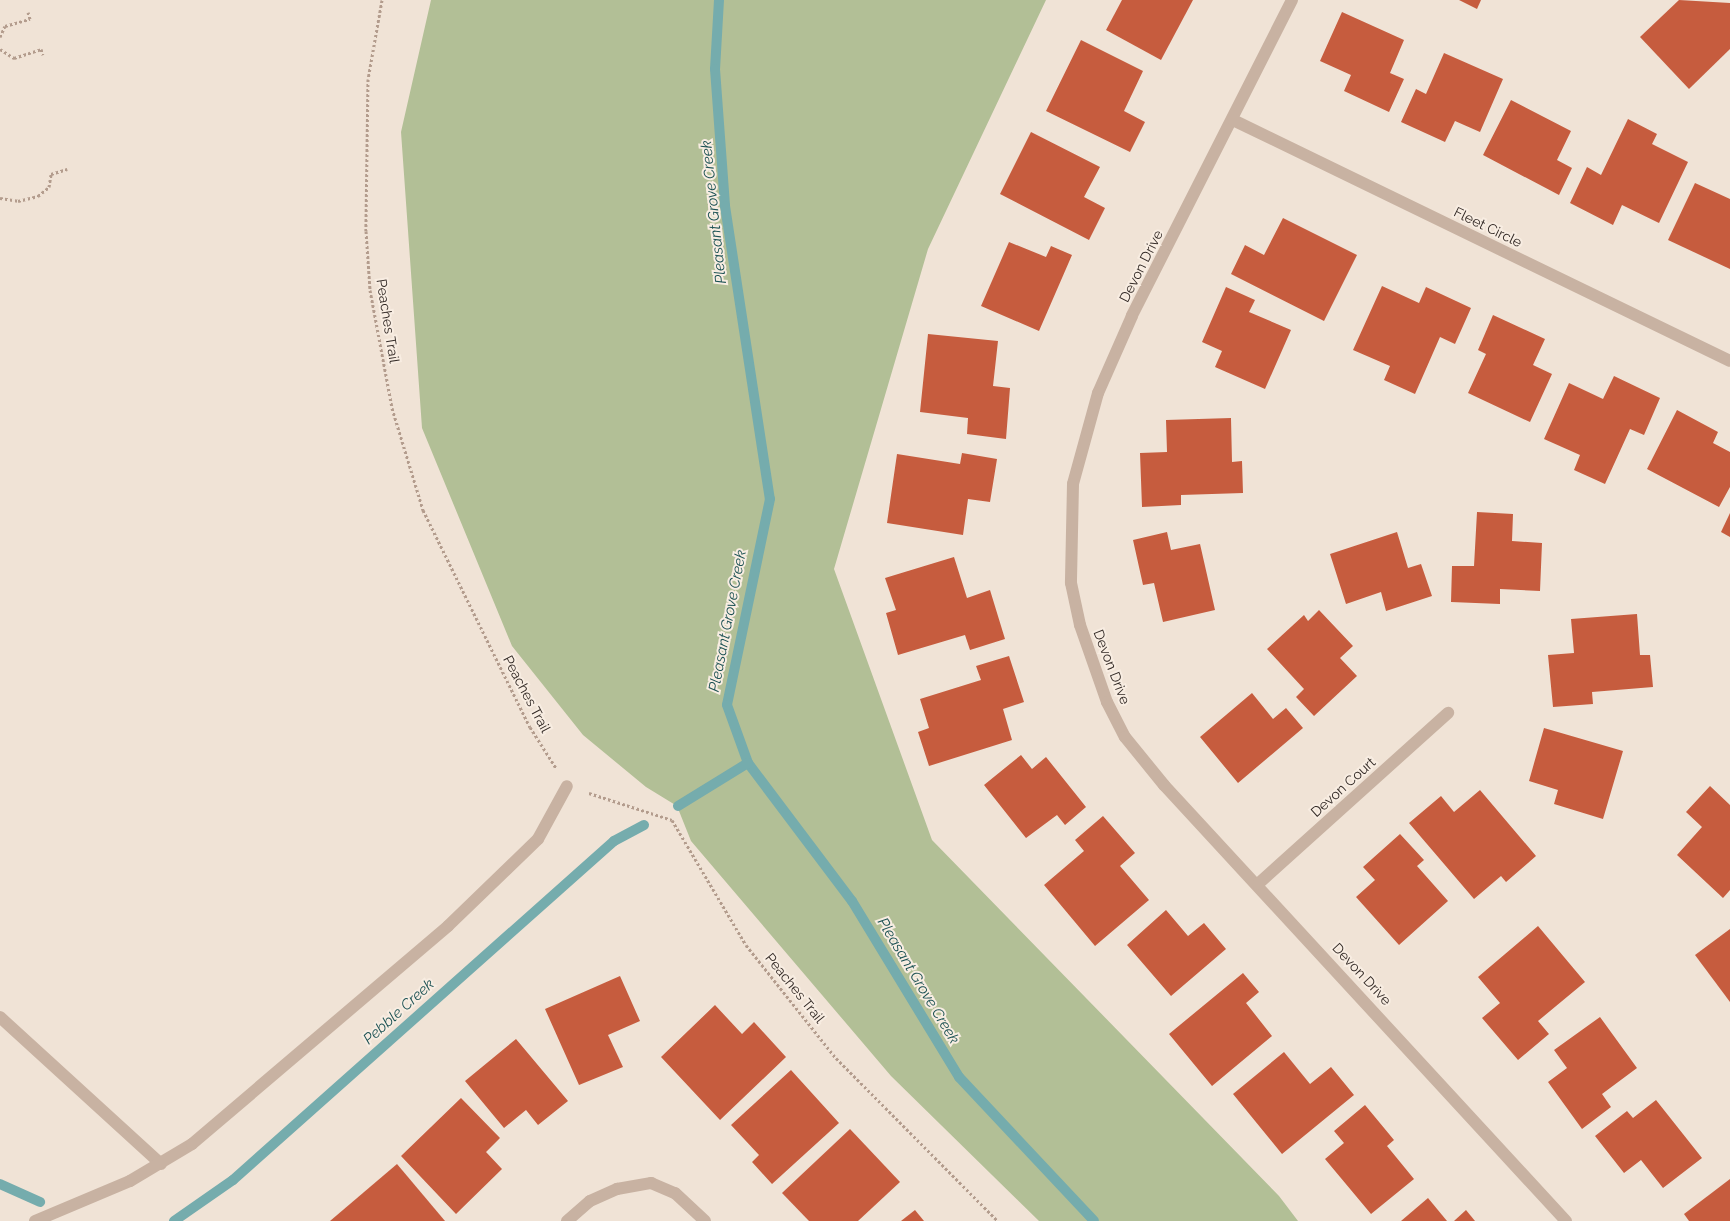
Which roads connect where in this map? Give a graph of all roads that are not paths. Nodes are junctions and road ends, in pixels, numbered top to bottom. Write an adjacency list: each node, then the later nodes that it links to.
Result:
1 (1292, 0): 2 (street, Devon Drive)
2 (1233, 120): 3 (street, Fleet Circle); 6 (street, Devon Drive)
3 (1730, 361)
4 (1448, 713): 6 (street, Devon Court)
5 (567, 786): 8 (street)
6 (1258, 884): 12 (street, Devon Drive)
7 (0, 1017): 8 (street)
8 (162, 1164): 9 (street)
9 (35, 1221)
10 (567, 1221): 11 (street)
11 (705, 1221)
12 (1566, 1221)

